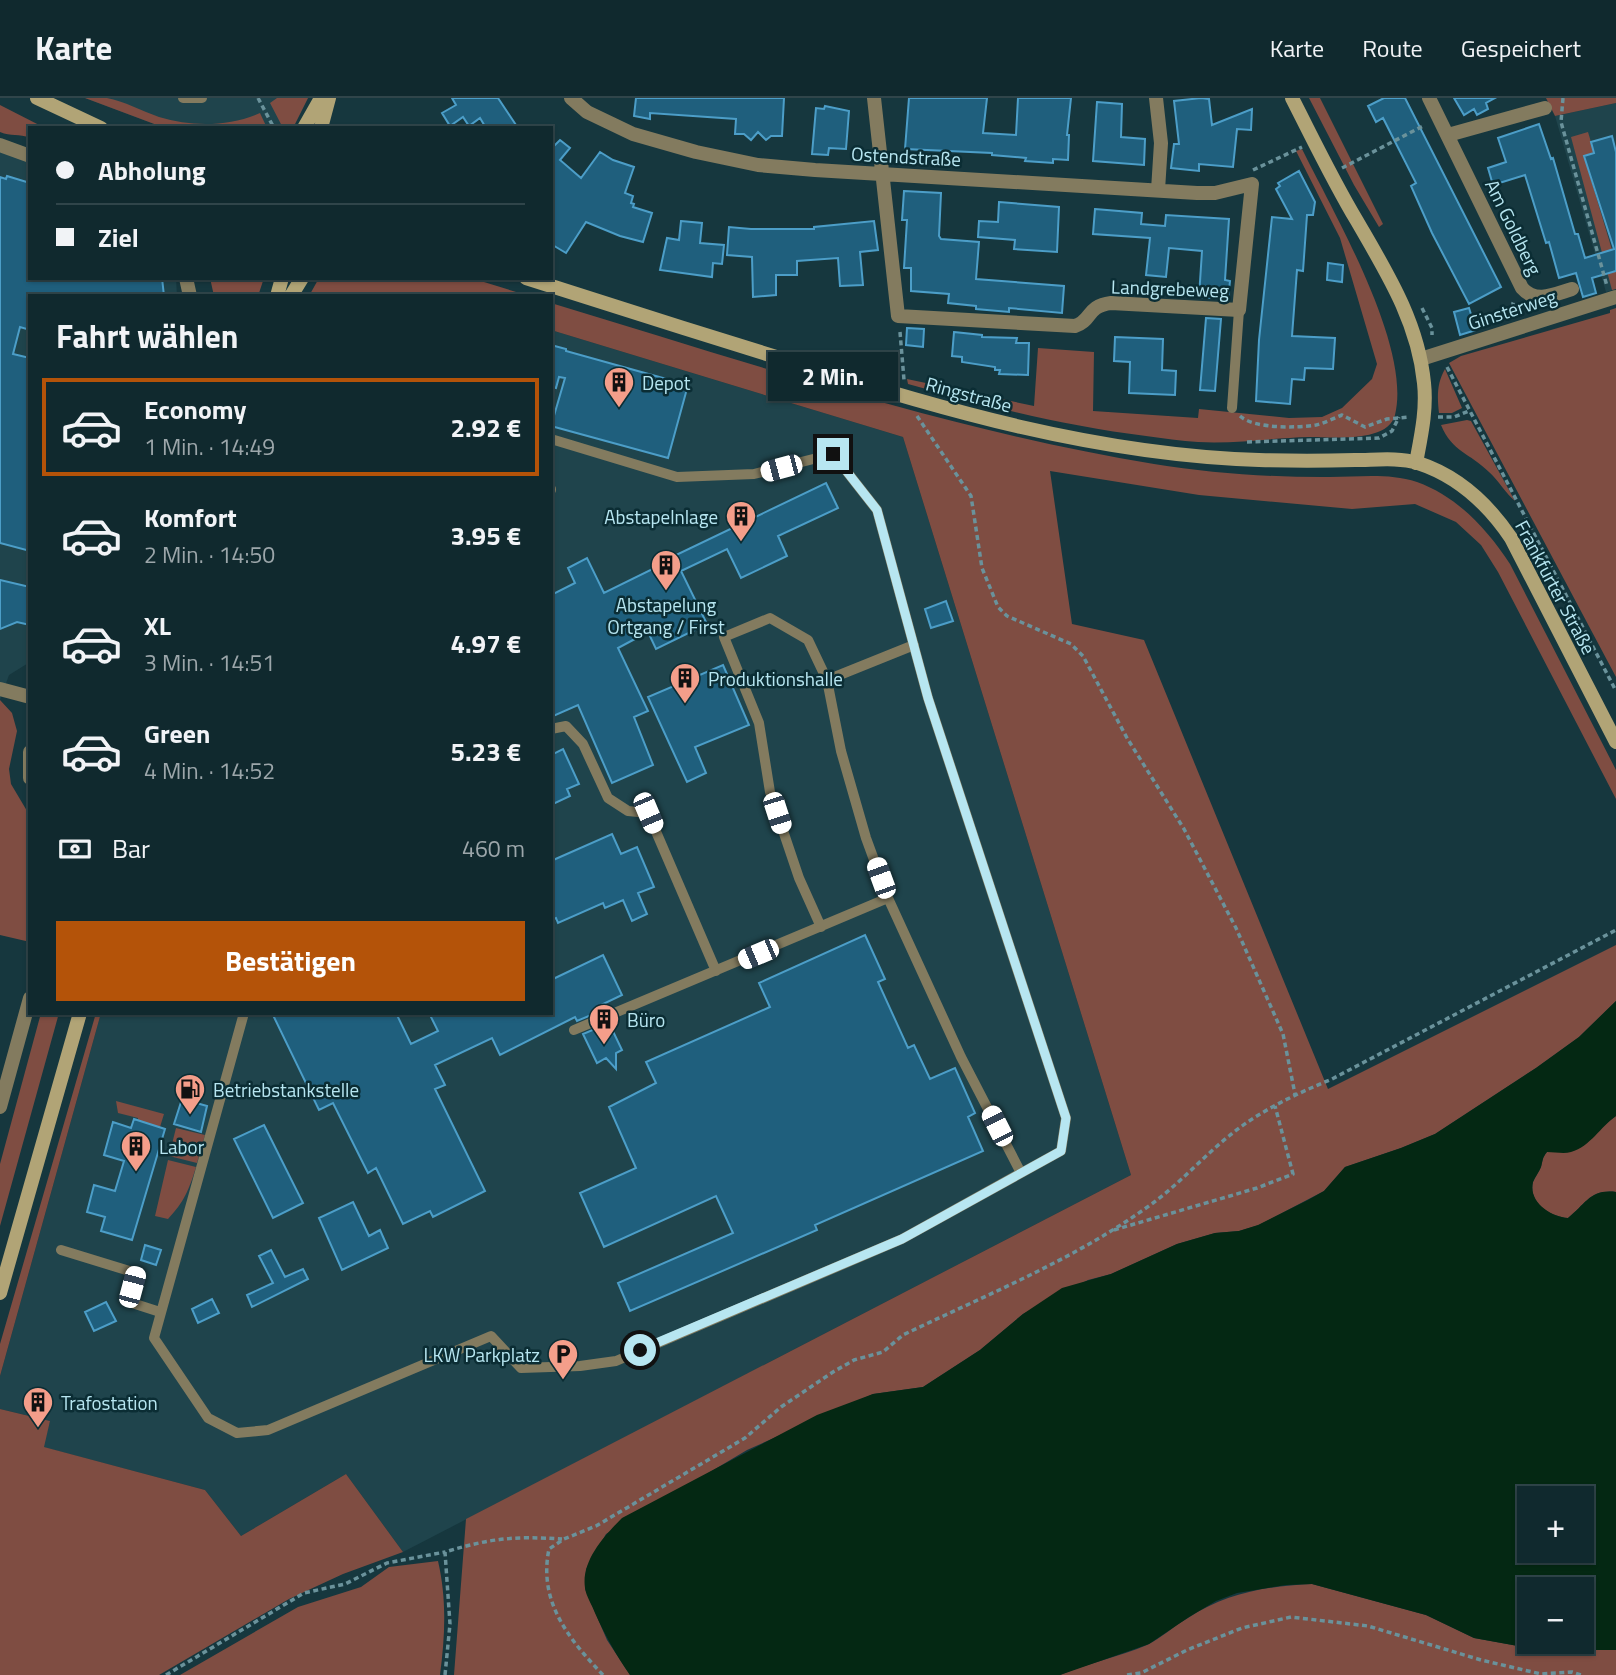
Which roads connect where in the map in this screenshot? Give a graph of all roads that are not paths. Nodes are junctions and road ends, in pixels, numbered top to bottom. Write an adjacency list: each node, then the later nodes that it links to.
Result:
1 (37, 98): 12 (main road)
2 (183, 98): 3 (lane)
3 (202, 98)
4 (321, 98): 13 (main road)
5 (328, 98): 14 (main road)
6 (571, 98): 18 (street, Ostendstraße)
7 (874, 98): 18 (street)
8 (1156, 98): 20 (street)
9 (1292, 98): 25 (main road)
10 (1429, 98): 15 (street, Am Goldberg)
11 (1545, 108): 15 (street)
12 (98, 126)
13 (305, 126)
14 (321, 126)
15 (1448, 135): 22 (street, Am Goldberg)
16 (0, 145): 17 (street)
17 (28, 155)
18 (883, 173): 20 (street, Ostendstraße); 24 (street, Landgrebeweg)
19 (1252, 184): 20 (street, Ostendstraße); 24 (street, Landgrebeweg)
20 (1158, 190)
21 (532, 280): 28 (main road, Ringstraße)
22 (1572, 289)
23 (1613, 297): 25 (street, Ginsterweg)
24 (1239, 310): 26 (lane)
25 (1420, 359): 28 (main road)
26 (1232, 408)
27 (553, 440): 29 (lane)
28 (1416, 463): 34 (main road, Frankfurter Straße)
29 (914, 645): 30 (lane); 44 (lane)
30 (827, 680): 35 (lane); 36 (lane)
31 (0, 689): 32 (street)
32 (28, 696)
33 (553, 729): 37 (lane)
34 (1616, 742)
35 (888, 898): 36 (lane); 44 (lane)
36 (821, 927): 37 (lane)
37 (716, 971): 41 (lane)
38 (28, 1005): 42 (street)
39 (79, 1015): 46 (main road)
40 (243, 1015): 47 (lane)
41 (574, 1030)
42 (3, 1089): 43 (street)
43 (0, 1107)
44 (1021, 1173): 47 (lane)
45 (61, 1250): 47 (lane)
46 (0, 1293)
47 (160, 1312)

